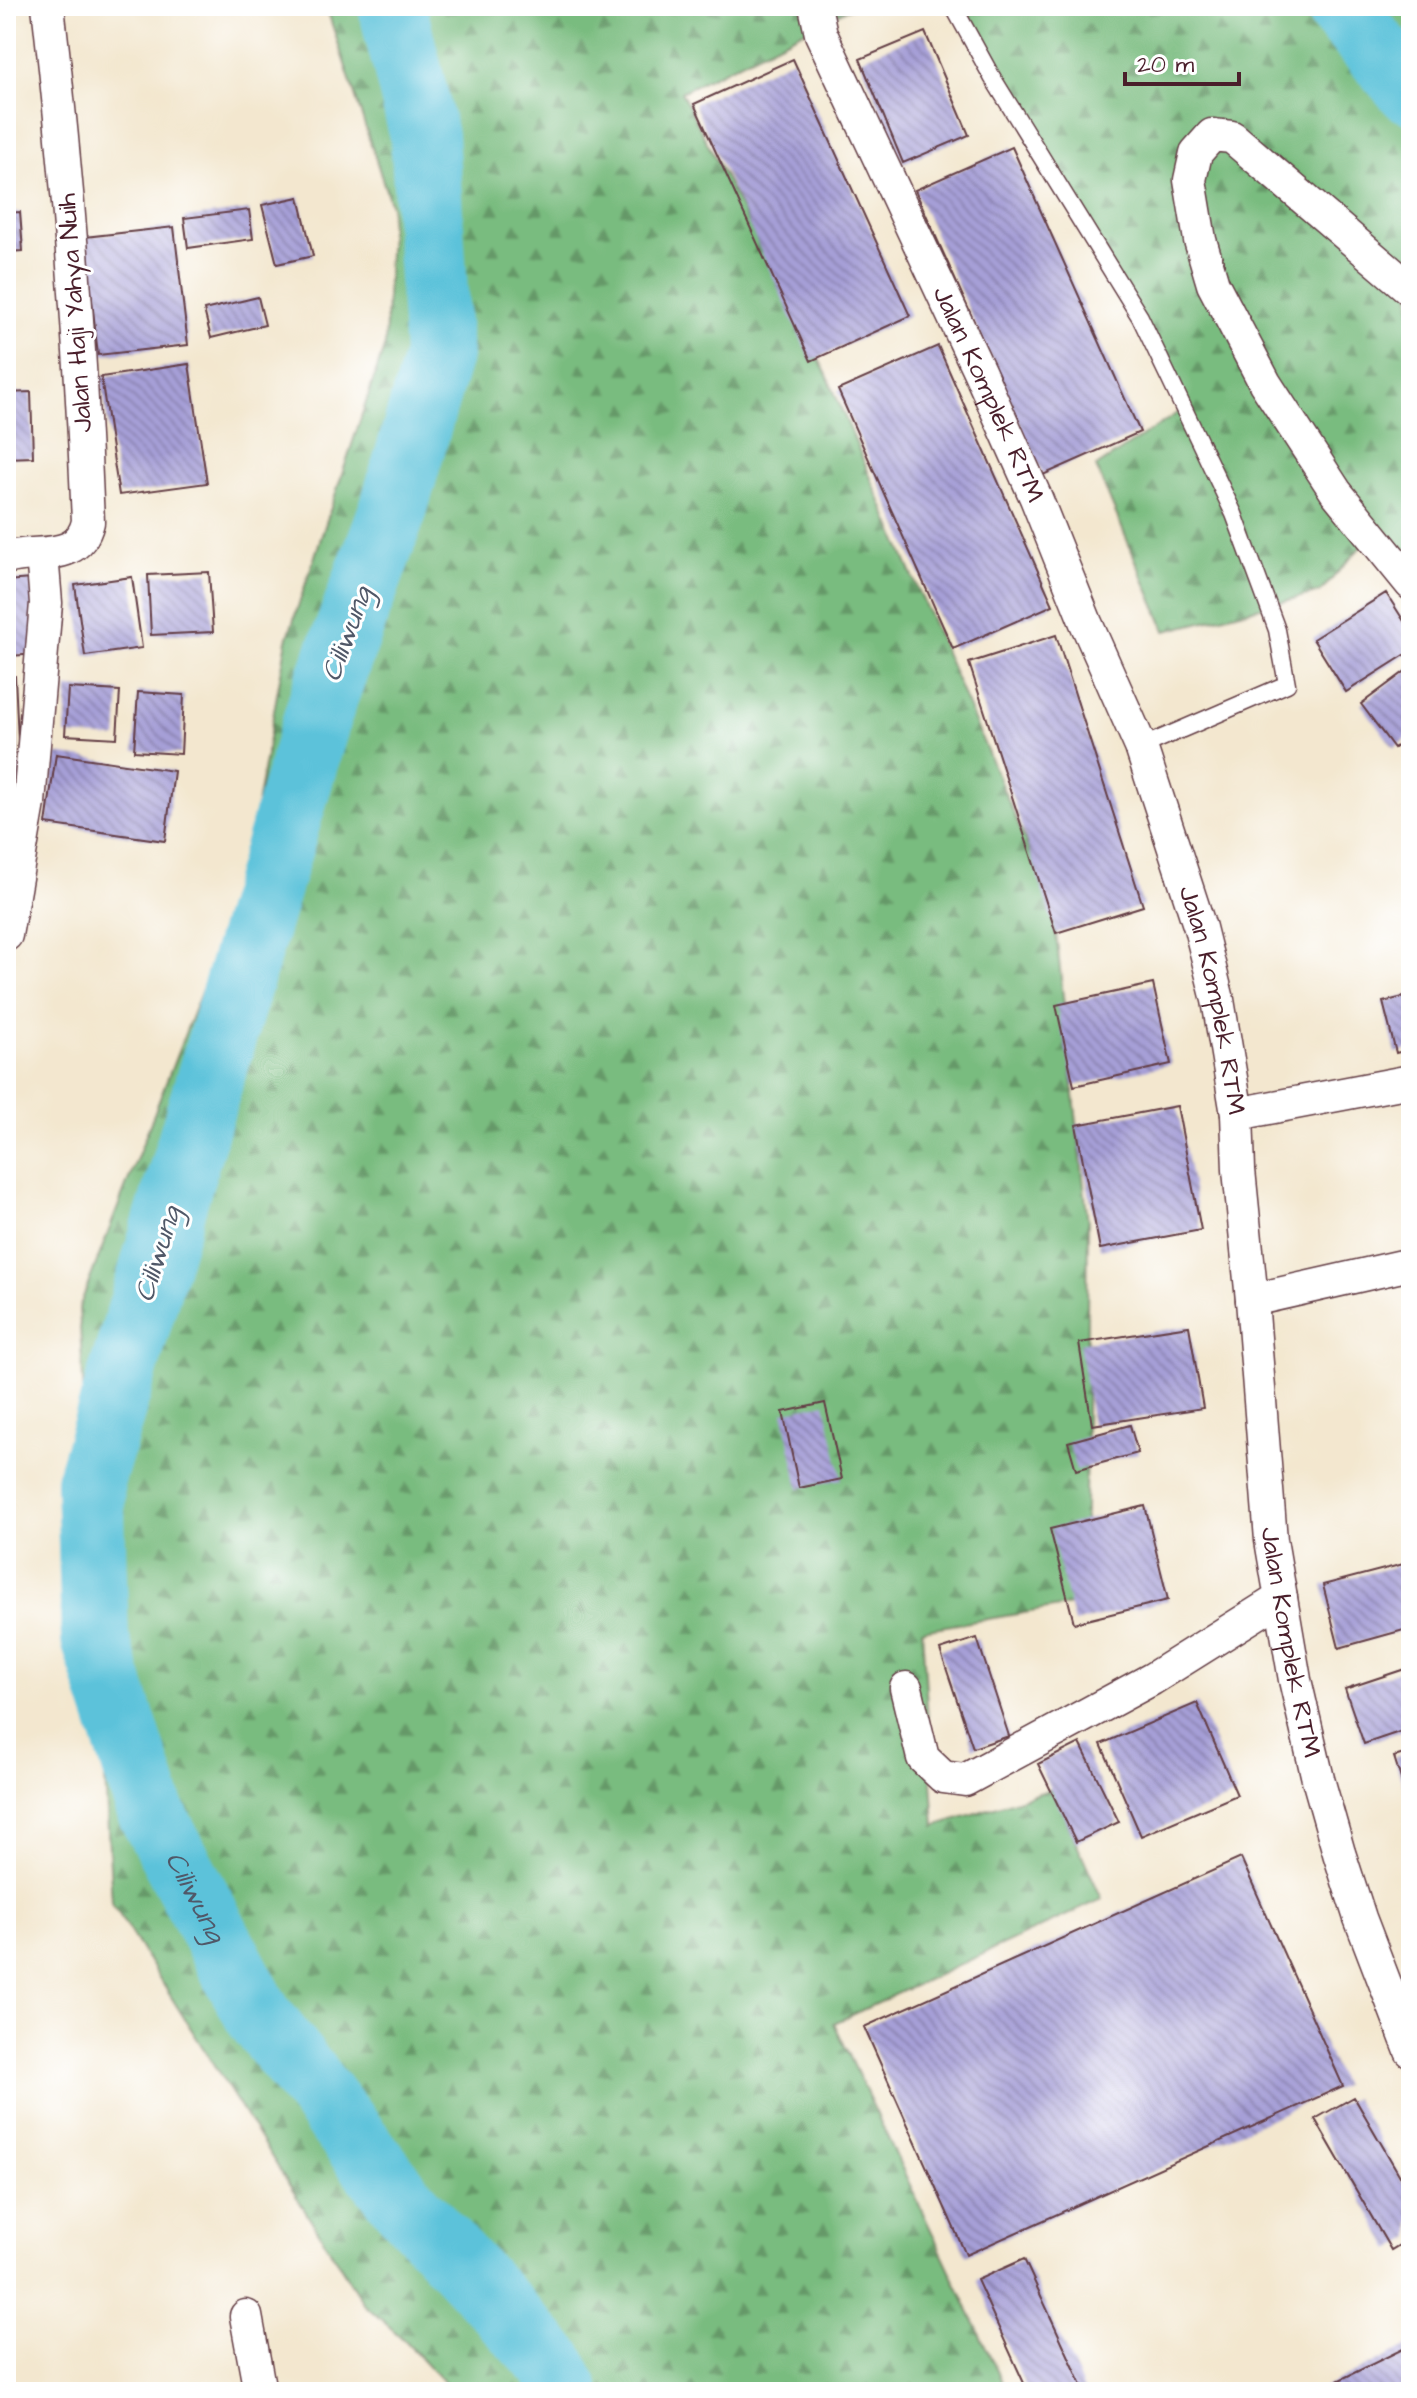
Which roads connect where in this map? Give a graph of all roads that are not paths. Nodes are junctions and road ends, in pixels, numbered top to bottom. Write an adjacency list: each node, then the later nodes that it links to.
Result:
1 (48, 6): 5 (street, Jalan Haji Yahya Nuih)
2 (815, 6): 9 (street, Jalan Komplek RTM)
3 (953, 6): 9 (lane)
4 (1411, 290): 7 (street)
5 (52, 552): 6 (street); 8 (street); 10 (street)
6 (6, 558)
7 (1411, 584)
8 (63, 669)
9 (1141, 747): 12 (street, Jalan Komplek RTM)
10 (6, 935)
11 (1411, 1081): 12 (street)
12 (1237, 1114): 14 (street, Jalan Komplek RTM)
13 (1411, 1264): 14 (street)
14 (1252, 1300): 15 (street, Jalan Komplek RTM)
15 (1281, 1598): 16 (street); 17 (street, Jalan Komplek RTM)
16 (906, 1688)
17 (1411, 2051)
18 (246, 2316): 19 (street)
19 (260, 2392)

